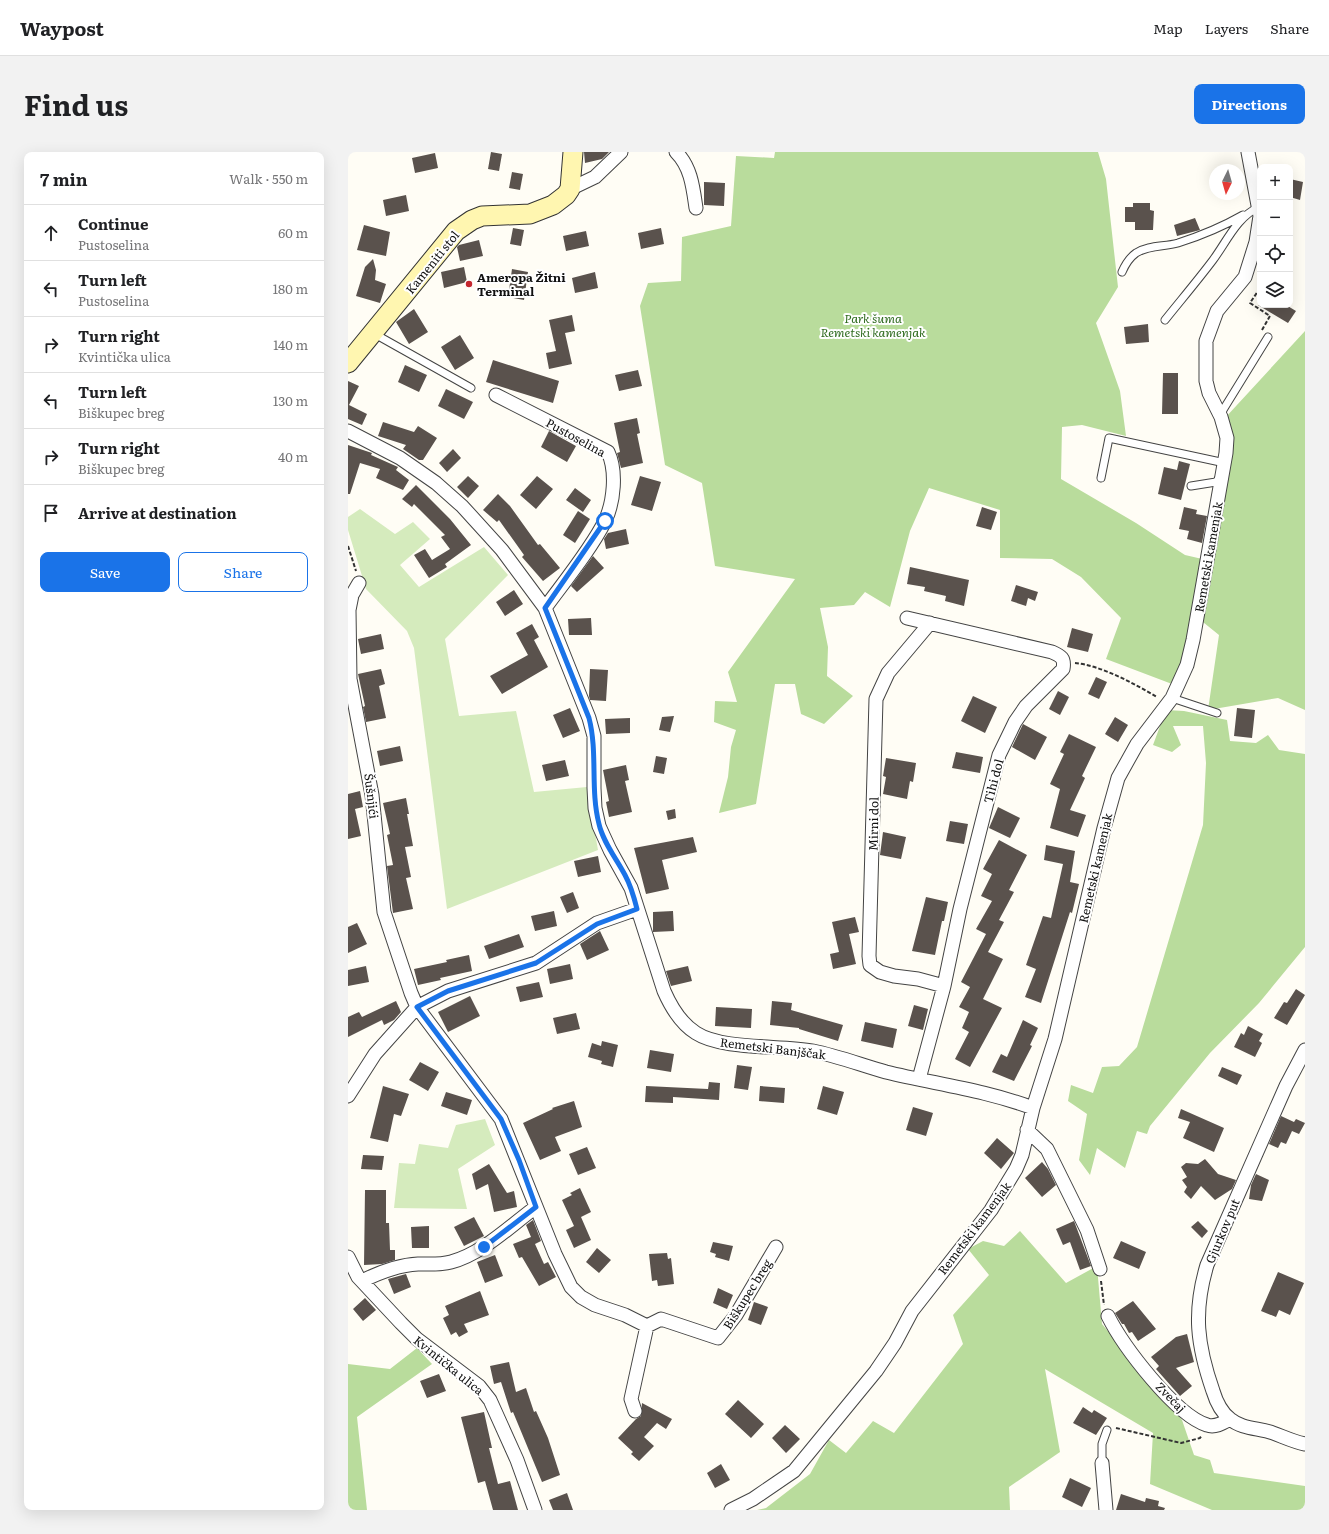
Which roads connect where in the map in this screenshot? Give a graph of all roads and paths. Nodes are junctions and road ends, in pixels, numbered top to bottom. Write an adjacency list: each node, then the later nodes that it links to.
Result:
1 (573, 152): 5 (main road)
2 (621, 152): 5 (street)
3 (676, 152): 6 (street)
4 (1248, 152): 7 (street, Remetski kamenjak)
5 (570, 189): 13 (main road, Kameniti stol)
6 (696, 208)
7 (1257, 213): 8 (lane); 12 (lane); 18 (street, Remetski kamenjak)
8 (1122, 272)
9 (1257, 292): 10 (path)
10 (1257, 308)
11 (1258, 308): 14 (path)
12 (1165, 320)
13 (372, 333): 15 (main road, Kameniti stol); 16 (lane)
14 (1268, 338): 18 (lane)
15 (348, 363)
16 (471, 388)
17 (496, 395): 25 (street, Pustoselina)
18 (1221, 418): 20 (street, Remetski kamenjak)
19 (348, 431): 25 (street)
20 (1224, 469): 21 (lane); 22 (lane); 29 (street, Remetski kamenjak)
21 (1101, 478)
22 (1191, 486)
23 (348, 546): 24 (path)
24 (359, 584): 33 (street, Šušnjići)
25 (545, 608): 31 (street)
26 (907, 618): 27 (street)
27 (930, 623): 28 (street); 32 (street, Mirni dol)
28 (1064, 662): 29 (path); 32 (street, Tihi dol)
29 (1169, 700): 30 (lane); 37 (street, Remetski kamenjak)
30 (1217, 713)
31 (637, 909): 33 (street); 35 (street, Remetski Banjščak)
32 (944, 986): 35 (street, Tihi dol)
33 (417, 1007): 36 (street); 39 (street)
34 (1305, 1050): 47 (street, Gjurkov put)
35 (919, 1079): 37 (street, Remetski Banjščak)
36 (348, 1096)
37 (1032, 1108): 38 (street, Remetski kamenjak)
38 (1027, 1130): 42 (street); 53 (street, Remetski kamenjak)
39 (536, 1207): 43 (street); 45 (street)
40 (776, 1247): 45 (street, Biškupec breg)
41 (348, 1258): 43 (street, Kvintička ulica)
42 (1100, 1269): 44 (path)
43 (362, 1280): 52 (street, Kvintička ulica)
44 (1106, 1311): 48 (street, Zvečaj)
45 (648, 1326): 46 (street)
46 (635, 1411)
47 (1230, 1419): 48 (street); 50 (street)
48 (1208, 1426): 49 (path)
49 (1107, 1430): 51 (lane)
50 (1305, 1444)
51 (1102, 1463): 54 (street)
52 (535, 1510)
53 (730, 1510)
54 (1106, 1510)

